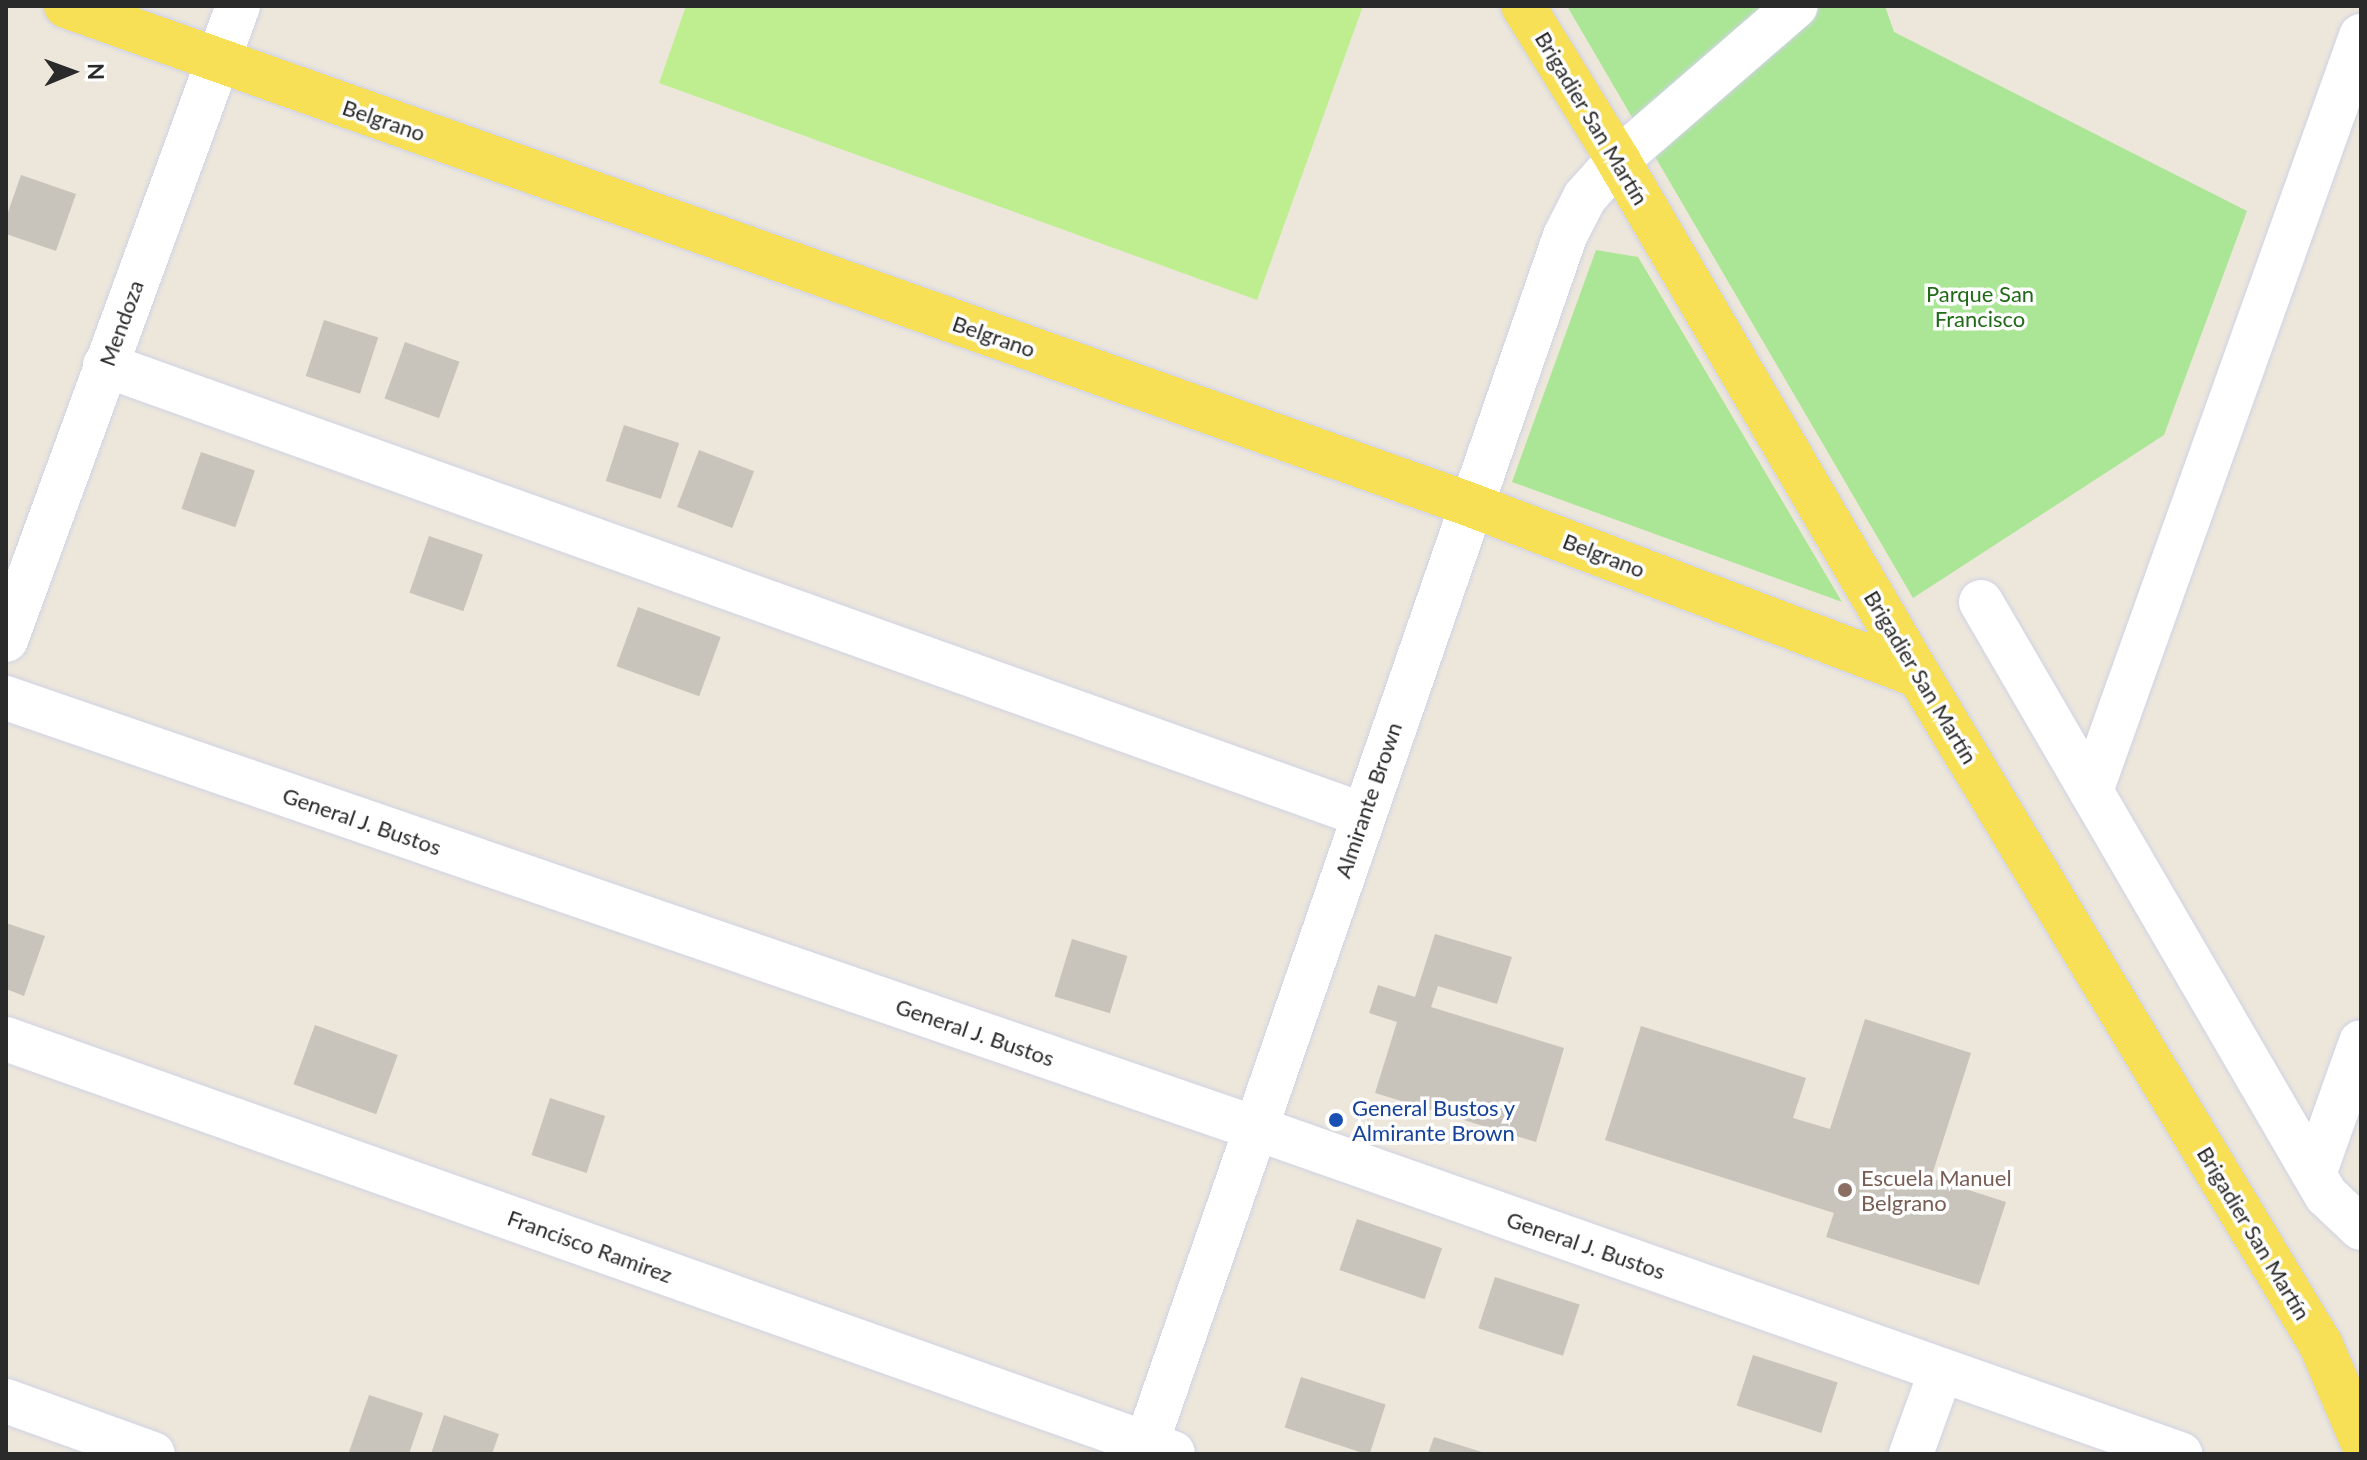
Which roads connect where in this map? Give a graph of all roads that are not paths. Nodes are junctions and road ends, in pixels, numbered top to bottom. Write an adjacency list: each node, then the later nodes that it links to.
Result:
1 (66, 6): 6 (main road, Belgrano)
2 (238, 6): 6 (street, Mendoza)
3 (1523, 6): 7 (main road, Brigadier San Martín)
4 (1796, 6): 7 (street, Almirante Brown)
5 (2358, 54): 14 (street)
6 (218, 61): 8 (street, Mendoza); 9 (main road, Belgrano)
7 (1618, 160): 9 (street, Almirante Brown); 12 (main road, Brigadier San Martín)
8 (105, 365): 11 (street, Mendoza); 15 (street)
9 (1471, 505): 12 (main road, Belgrano); 15 (street, Almirante Brown)
10 (1981, 602): 14 (street)
11 (6, 640)
12 (1919, 676): 21 (main road, Brigadier San Martín)
13 (6, 698): 18 (street, General J. Bustos)
14 (2091, 791): 19 (street)
15 (1363, 815): 18 (street, Almirante Brown)
16 (6, 1039): 26 (street, Francisco Ramirez)
17 (2361, 1042): 19 (street)
18 (1258, 1129): 22 (street, General J. Bustos); 26 (street, Almirante Brown)
19 (2314, 1174): 20 (street)
20 (2361, 1228)
21 (2321, 1345): 23 (main road, Brigadier San Martín); 25 (main road, Brigadier San Martín)
22 (1941, 1371): 28 (street); 29 (street, General J. Bustos)
23 (2361, 1382)
24 (6, 1401): 27 (street)
25 (2361, 1439)
26 (1155, 1451)
27 (153, 1454)
28 (1911, 1454)
29 (2180, 1454)

